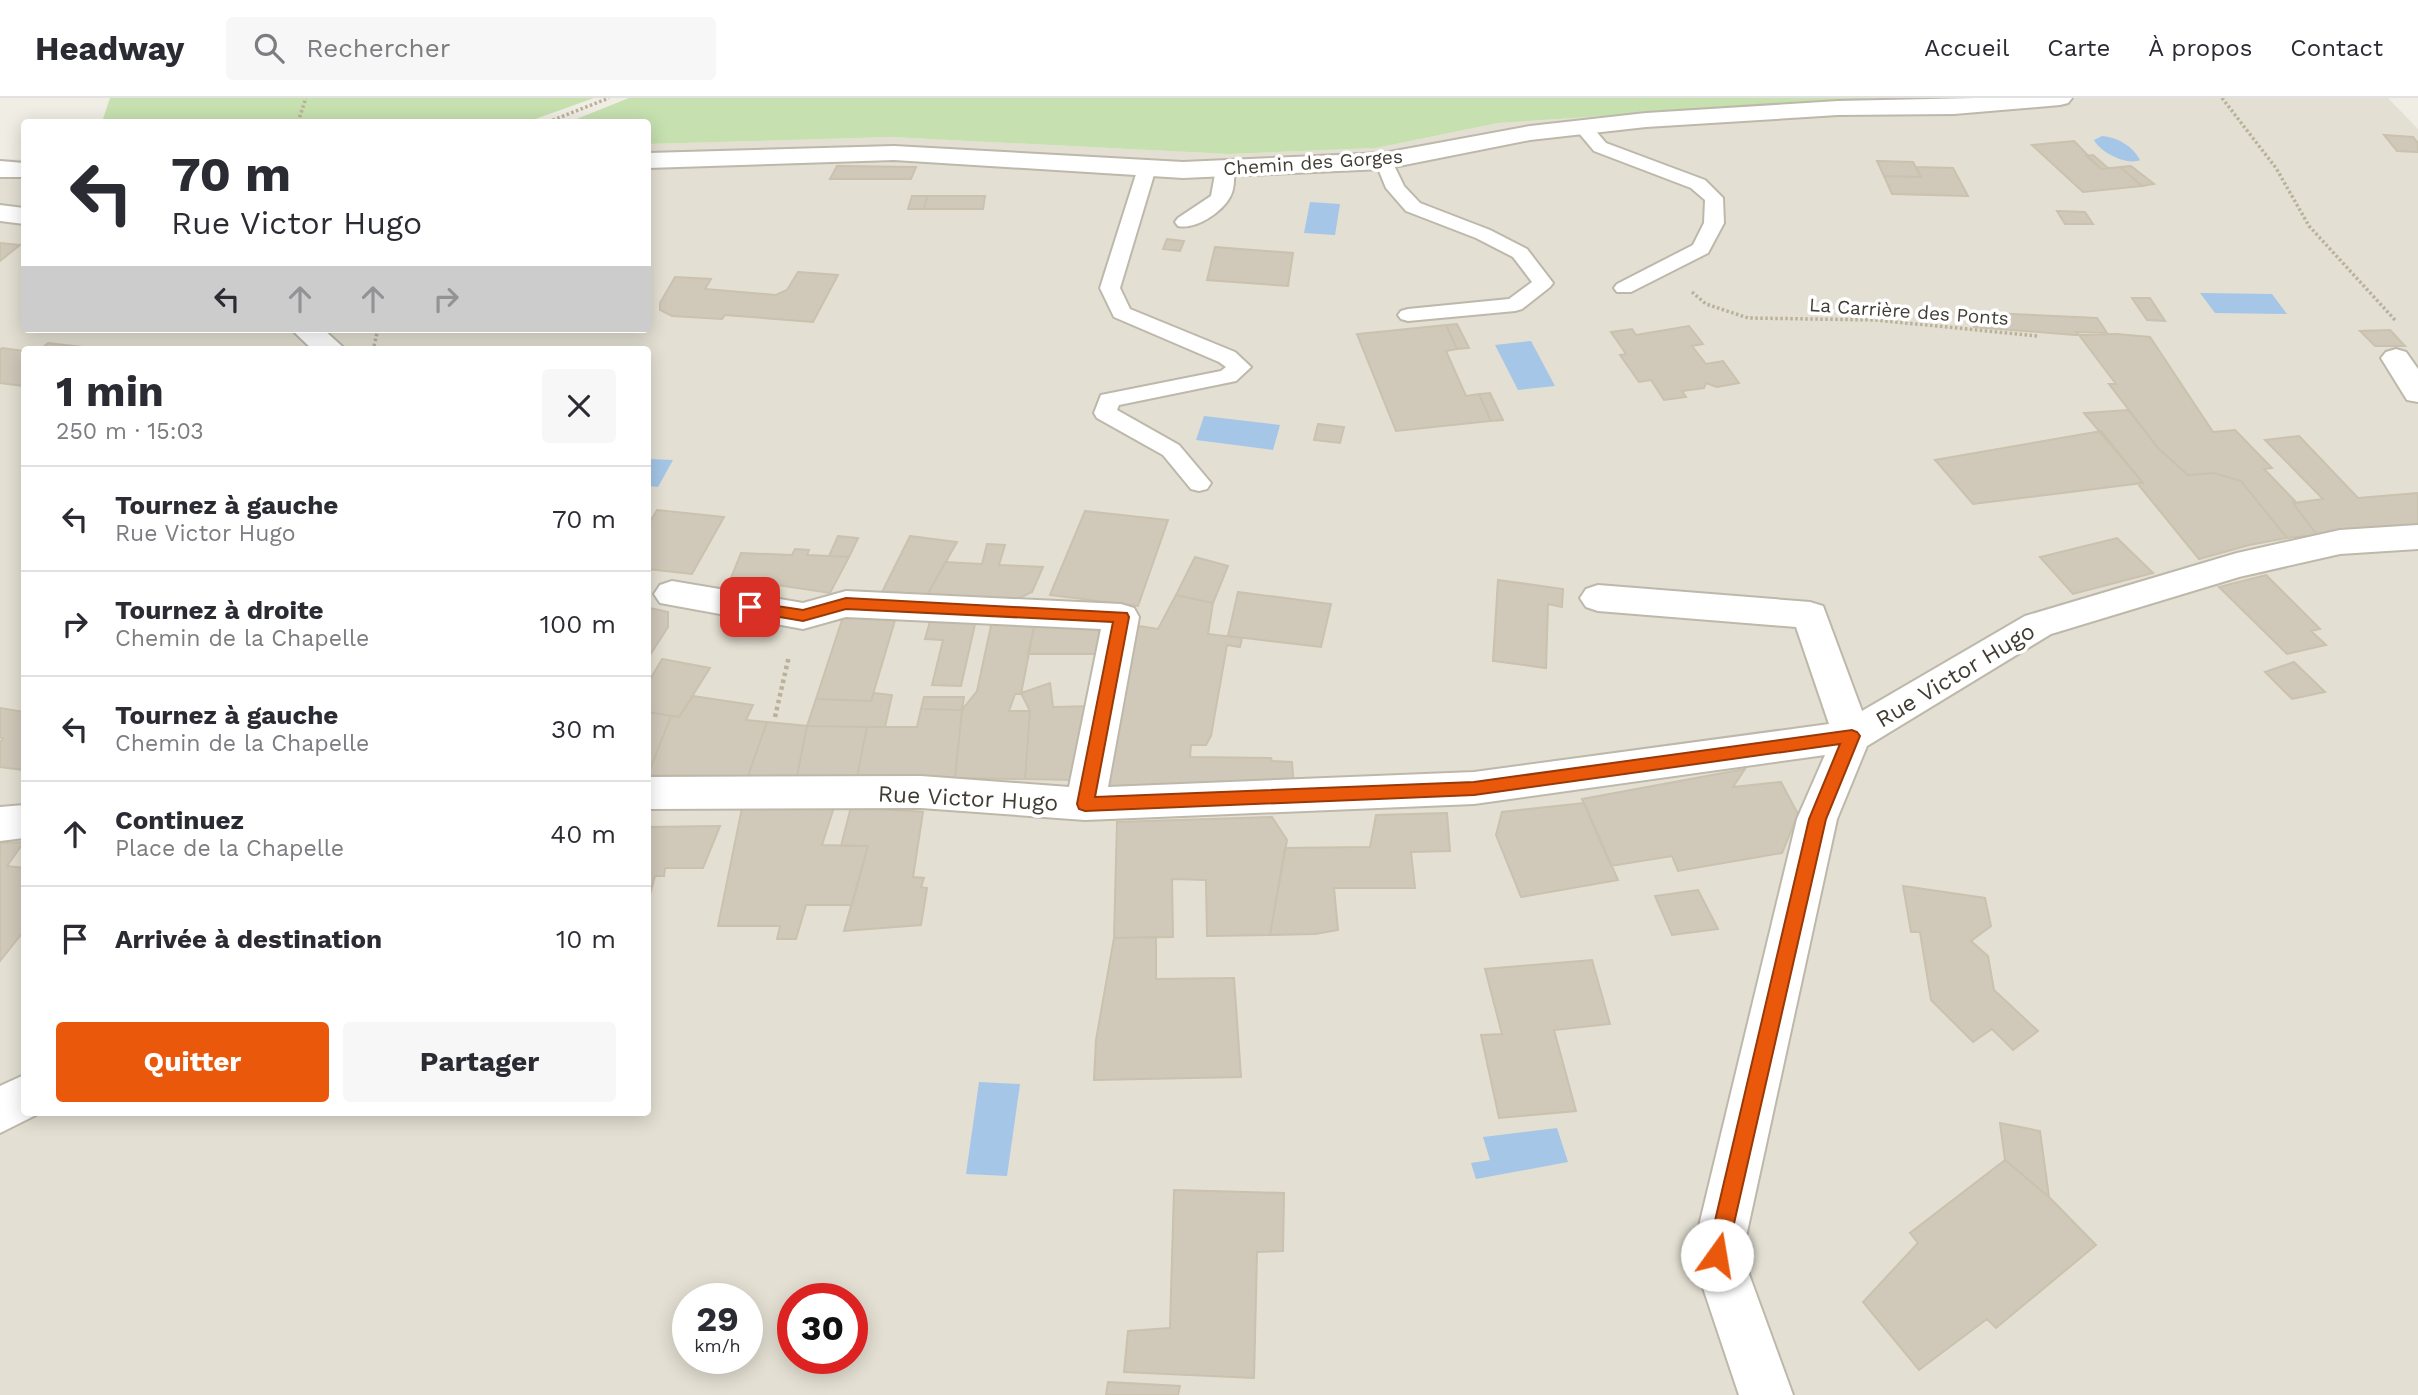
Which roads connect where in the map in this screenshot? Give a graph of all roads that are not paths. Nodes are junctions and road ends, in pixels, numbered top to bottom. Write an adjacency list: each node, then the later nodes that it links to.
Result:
1 (2060, 98): 2 (street, Chemin des Gorges)
2 (1582, 127): 4 (street, Chemin des Gorges); 12 (lane)
3 (651, 161): 5 (street, Chemin des Gorges)
4 (1384, 161): 7 (street, Chemin des Gorges); 13 (lane)
5 (1147, 168): 7 (street, Chemin des Gorges); 18 (lane)
6 (0, 169): 8 (street)
7 (1225, 169): 11 (lane)
8 (21, 170)
9 (0, 213): 10 (street)
10 (21, 216)
11 (1185, 222)
12 (1625, 288)
13 (1408, 315)
14 (310, 333): 15 (street)
15 (326, 346)
16 (2396, 358): 17 (street)
17 (2418, 393)
18 (1199, 482)
19 (2418, 537): 22 (street, Rue Victor Hugo)
20 (671, 594): 24 (street)
21 (1598, 598): 22 (street)
22 (1852, 736): 24 (street, Rue Victor Hugo); 29 (street)
23 (651, 793): 24 (street, Rue Victor Hugo)
24 (1085, 804)
25 (21, 822): 26 (street)
26 (0, 824)
27 (21, 1099): 28 (street)
28 (0, 1111)
29 (1766, 1395)

